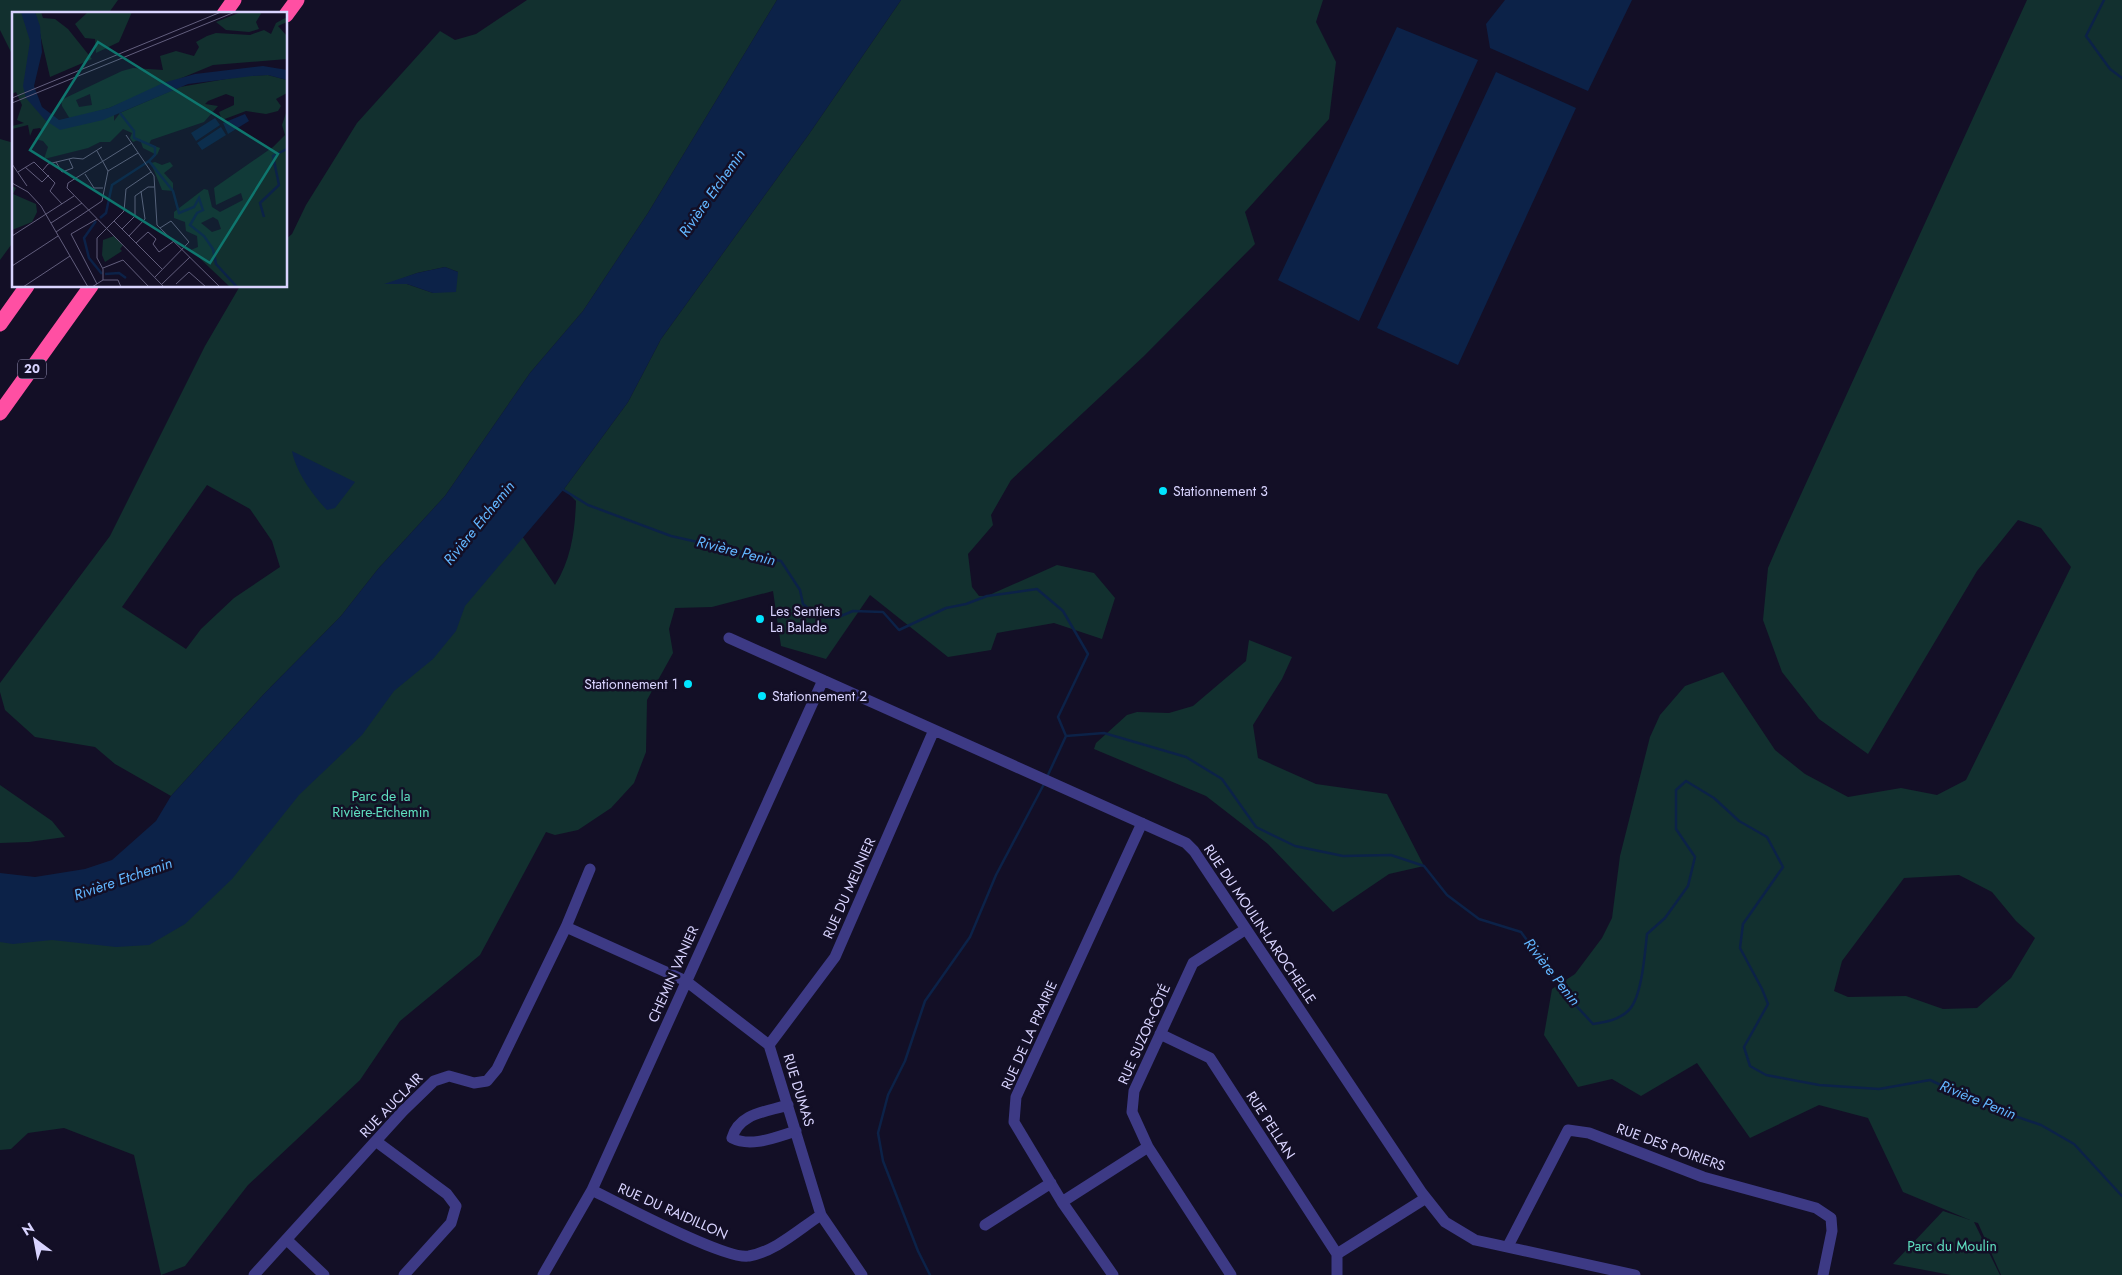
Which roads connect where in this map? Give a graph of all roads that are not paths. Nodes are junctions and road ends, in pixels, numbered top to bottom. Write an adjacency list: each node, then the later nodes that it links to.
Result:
1 (234, 0): 3 (highway)
2 (297, 0): 4 (highway)
3 (225, 12)
4 (288, 12)
5 (26, 288): 7 (highway)
6 (90, 288): 8 (highway, 20)
7 (0, 324)
8 (0, 413)
9 (729, 638): 10 (street, RUE DU MOULIN-LAROCHELLE)
10 (823, 680): 11 (street, RUE DU MOULIN-LAROCHELLE); 16 (street, CHEMIN VANIER)
11 (934, 730): 12 (street, RUE DU MOULIN-LAROCHELLE); 18 (street, RUE DU MEUNIER)
12 (1142, 823): 15 (street, RUE DU MOULIN-LAROCHELLE); 23 (street, RUE DE LA PRAIRIE)
13 (590, 869): 14 (street, RUE AUCLAIR)
14 (566, 927): 16 (street, RUE DUMAS); 21 (street, RUE AUCLAIR)
15 (1246, 929): 17 (street, RUE SUZOR-CÔTÉ); 25 (street, RUE DU MOULIN-LAROCHELLE)
16 (686, 981): 18 (street, RUE DUMAS); 24 (street, CHEMIN VANIER)
17 (1160, 1034): 22 (street, RUE SUZOR-CÔTÉ); 31 (street, RUE PELLAN)
18 (769, 1045): 19 (street, RUE DUMAS)
19 (788, 1105): 20 (street, RUE DUMAS); 20 (street)
20 (796, 1131): 27 (street, RUE DUMAS)
21 (377, 1142): 29 (street, RUE AUCLAIR); 34 (street)
22 (1148, 1147): 26 (street); 38 (street, RUE SUZOR-CÔTÉ)
23 (1051, 1183): 26 (street, RUE DE LA PRAIRIE); 28 (street)
24 (592, 1190): 27 (street, RUE DU RAIDILLON); 35 (street, CHEMIN VANIER)
25 (1426, 1198): 30 (street, RUE DU MOULIN-LAROCHELLE); 31 (street)
26 (1062, 1202): 37 (street, RUE DE LA PRAIRIE)
27 (821, 1215): 36 (street, RUE DUMAS)
28 (985, 1225)
29 (287, 1240): 32 (street, RUE AUCLAIR); 33 (street)
30 (1508, 1246): 40 (street, RUE DU MOULIN-LAROCHELLE); 41 (street, RUE DES POIRIERS)
31 (1337, 1254): 39 (street)
32 (254, 1275)
33 (324, 1275)
34 (404, 1275)
35 (543, 1275)
36 (862, 1275)
37 (1113, 1275)
38 (1231, 1275)
39 (1337, 1275)
40 (1635, 1275)
41 (1823, 1275)

